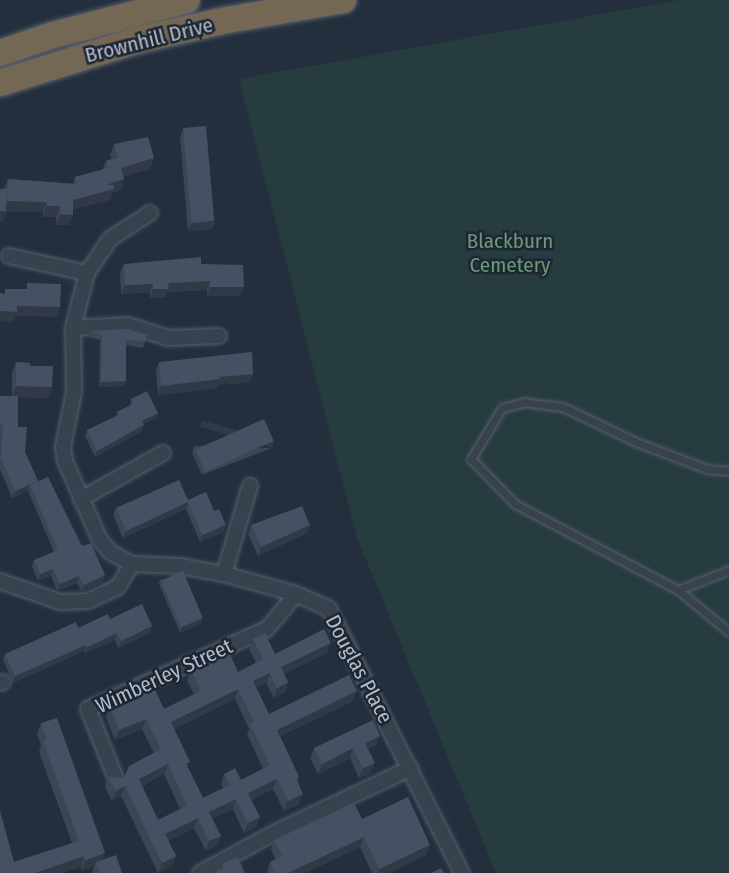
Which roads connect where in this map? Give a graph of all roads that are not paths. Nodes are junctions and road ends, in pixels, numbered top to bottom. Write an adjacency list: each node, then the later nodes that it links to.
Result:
1 (187, 0): 3 (highway, Brownhill Drive)
2 (343, 0): 4 (highway, Brownhill Drive)
3 (0, 54)
4 (0, 83)
5 (150, 212): 7 (street)
6 (9, 256): 7 (street)
7 (87, 273): 8 (street)
8 (73, 328): 9 (street); 13 (street)
9 (219, 336)
10 (163, 453): 13 (street)
11 (729, 471): 18 (lane)
12 (250, 486): 16 (street)
13 (81, 499): 14 (street)
14 (132, 564): 16 (street, Douglas Place); 17 (street)
15 (729, 570): 18 (lane)
16 (224, 574): 19 (street, Douglas Place)
17 (0, 581)
18 (678, 590): 20 (lane)
19 (296, 594): 21 (street, Douglas Place); 22 (street, Wimberley Street)
20 (729, 632)
21 (411, 768): 23 (street); 24 (street, Douglas Place)
22 (116, 779)
23 (200, 873)
24 (462, 873)

